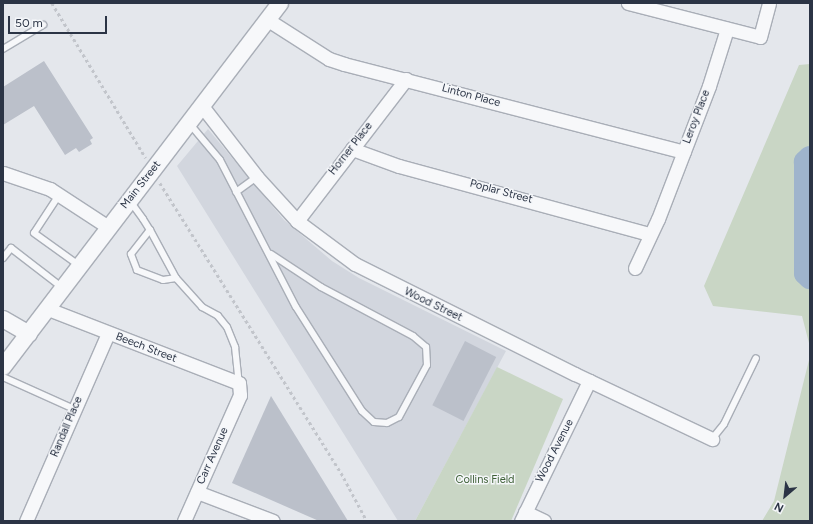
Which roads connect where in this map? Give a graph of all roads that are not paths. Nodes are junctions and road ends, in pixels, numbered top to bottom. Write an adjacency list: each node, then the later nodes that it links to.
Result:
1 (280, 3): 4 (street, Main Street)
2 (628, 3): 6 (street)
3 (769, 3): 6 (street)
4 (268, 20): 8 (street, Linton Place); 9 (street, Main Street)
5 (43, 26): 7 (lane)
6 (727, 29): 12 (street, Leroy Place)
7 (3, 49)
8 (406, 79): 11 (street, Horner Place); 12 (street, Linton Place)
9 (202, 106): 10 (street, Main Street); 14 (street, Wood Street)
10 (189, 123): 15 (lane); 17 (street, Main Street)
11 (352, 149): 18 (street, Horner Place); 21 (street, Poplar Street)
12 (684, 152): 21 (street, Leroy Place)
13 (3, 173): 16 (street)
14 (257, 177): 15 (lane); 18 (street, Wood Street)
15 (236, 192): 22 (lane)
16 (59, 194): 19 (street); 24 (lane)
17 (129, 200): 19 (street, Main Street); 20 (lane)
18 (297, 221): 35 (street, Wood Street)
19 (108, 227): 24 (street, Main Street)
20 (150, 230): 26 (lane); 26 (lane)
21 (650, 234): 25 (street, Leroy Place)
22 (271, 254): 22 (lane)
23 (3, 258): 27 (lane)
24 (80, 266): 27 (street, Main Street)
25 (635, 268)
26 (176, 278): 36 (lane)
27 (63, 288): 28 (street, Main Street)
28 (48, 309): 30 (street, Beech Street); 31 (street, Main Street)
29 (3, 319): 31 (street)
30 (108, 333): 36 (street, Beech Street); 37 (street, Randall Place)
31 (29, 334): 33 (street, Main Street)
32 (756, 358): 38 (lane)
33 (3, 367)
34 (3, 377): 37 (lane)
35 (589, 381): 38 (street, Wood Street); 40 (street, Wood Avenue)
36 (240, 386): 39 (street, Carr Avenue)
37 (74, 409): 41 (street, Randall Place)
38 (712, 439)
39 (197, 492): 42 (street, Carr Avenue); 43 (street)
40 (523, 516): 44 (street)
41 (26, 521)
42 (184, 521)
43 (273, 521)
44 (544, 521)

